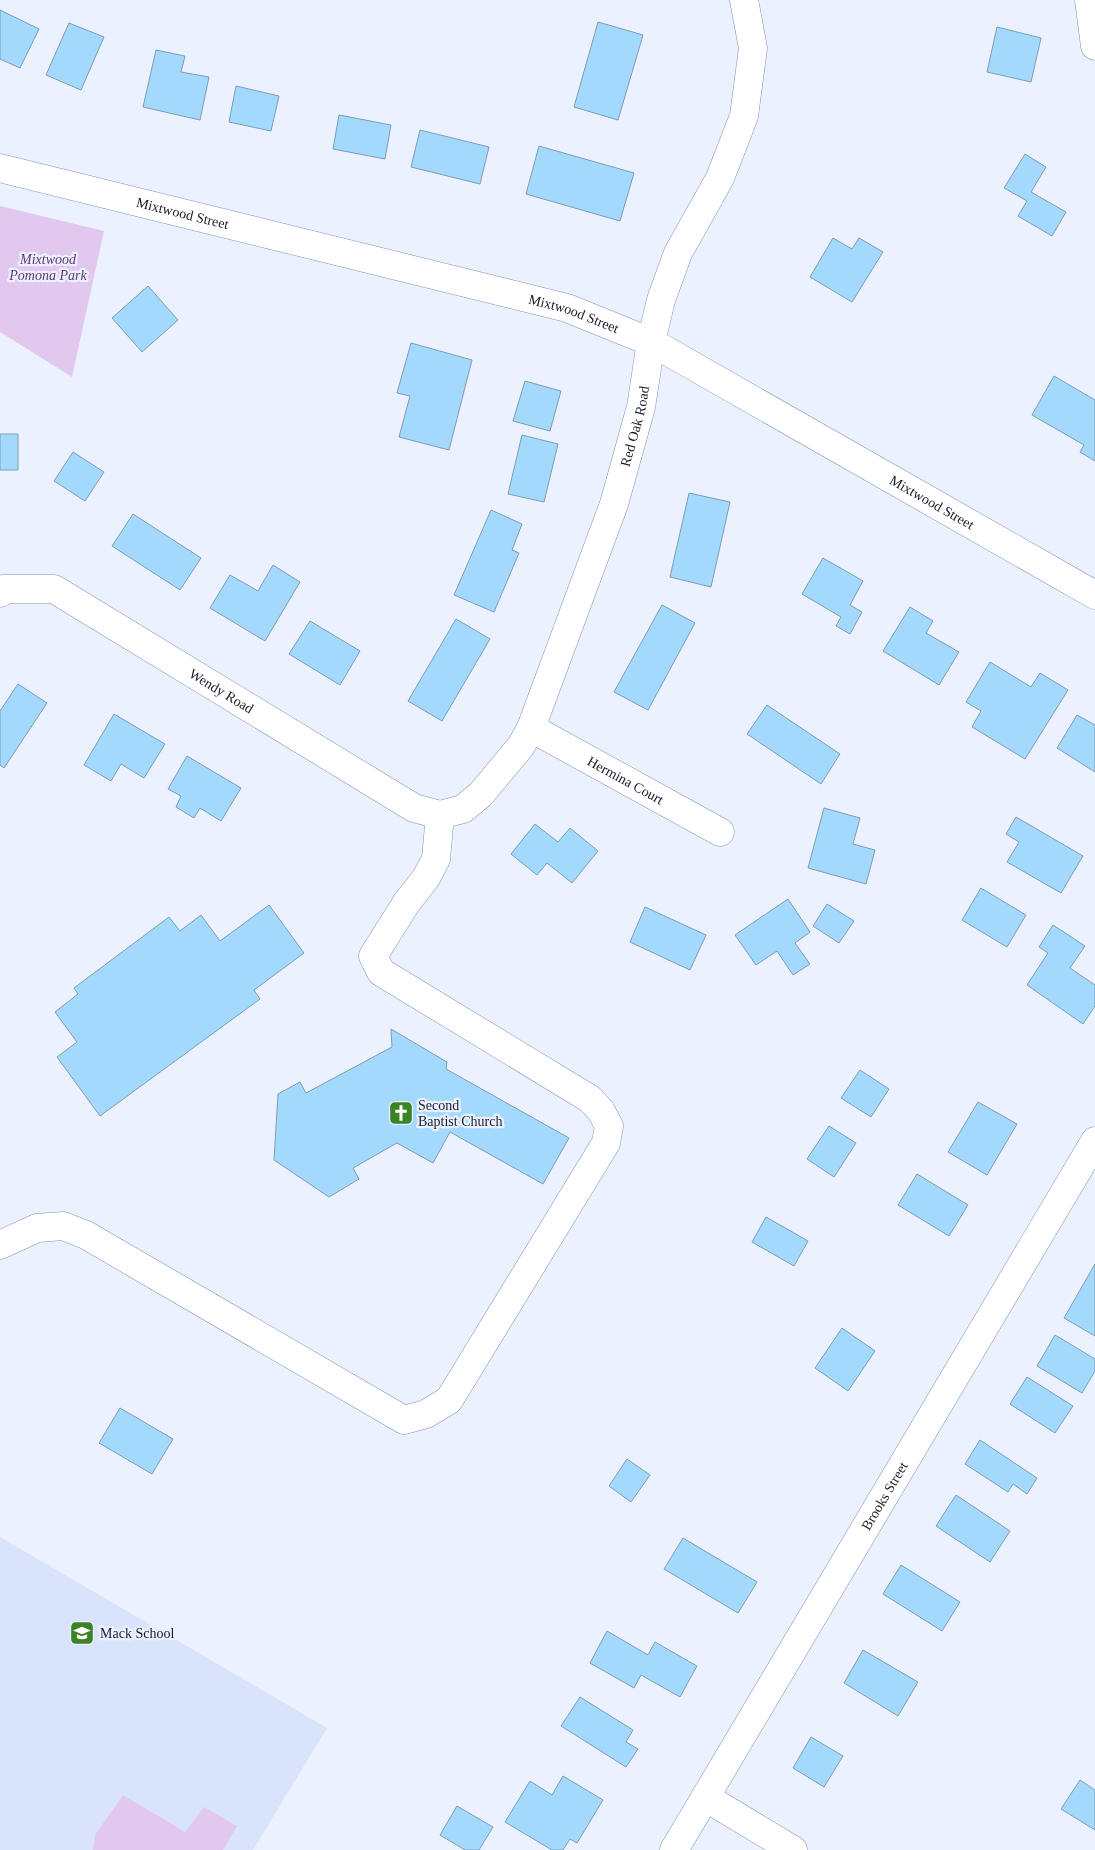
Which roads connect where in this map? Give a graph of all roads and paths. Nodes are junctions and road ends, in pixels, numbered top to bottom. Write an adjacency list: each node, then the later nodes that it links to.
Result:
1 (744, 0): 5 (street, Red Oak Road)
2 (1089, 0): 3 (street)
3 (1095, 46)
4 (0, 168): 5 (street, Mixtwood Street)
5 (651, 342): 7 (street, Mixtwood Street); 8 (street, Red Oak Road)
6 (0, 592): 9 (street, Wendy Road)
7 (1095, 595)
8 (531, 728): 9 (street, Red Oak Road); 10 (street, Hermina Court)
9 (440, 815): 12 (street)
10 (720, 832)
11 (1095, 1141): 13 (street, Brooks Street)
12 (0, 1246)
13 (705, 1797): 14 (street, Brooks Street); 15 (street)
14 (674, 1850)
15 (793, 1850)

